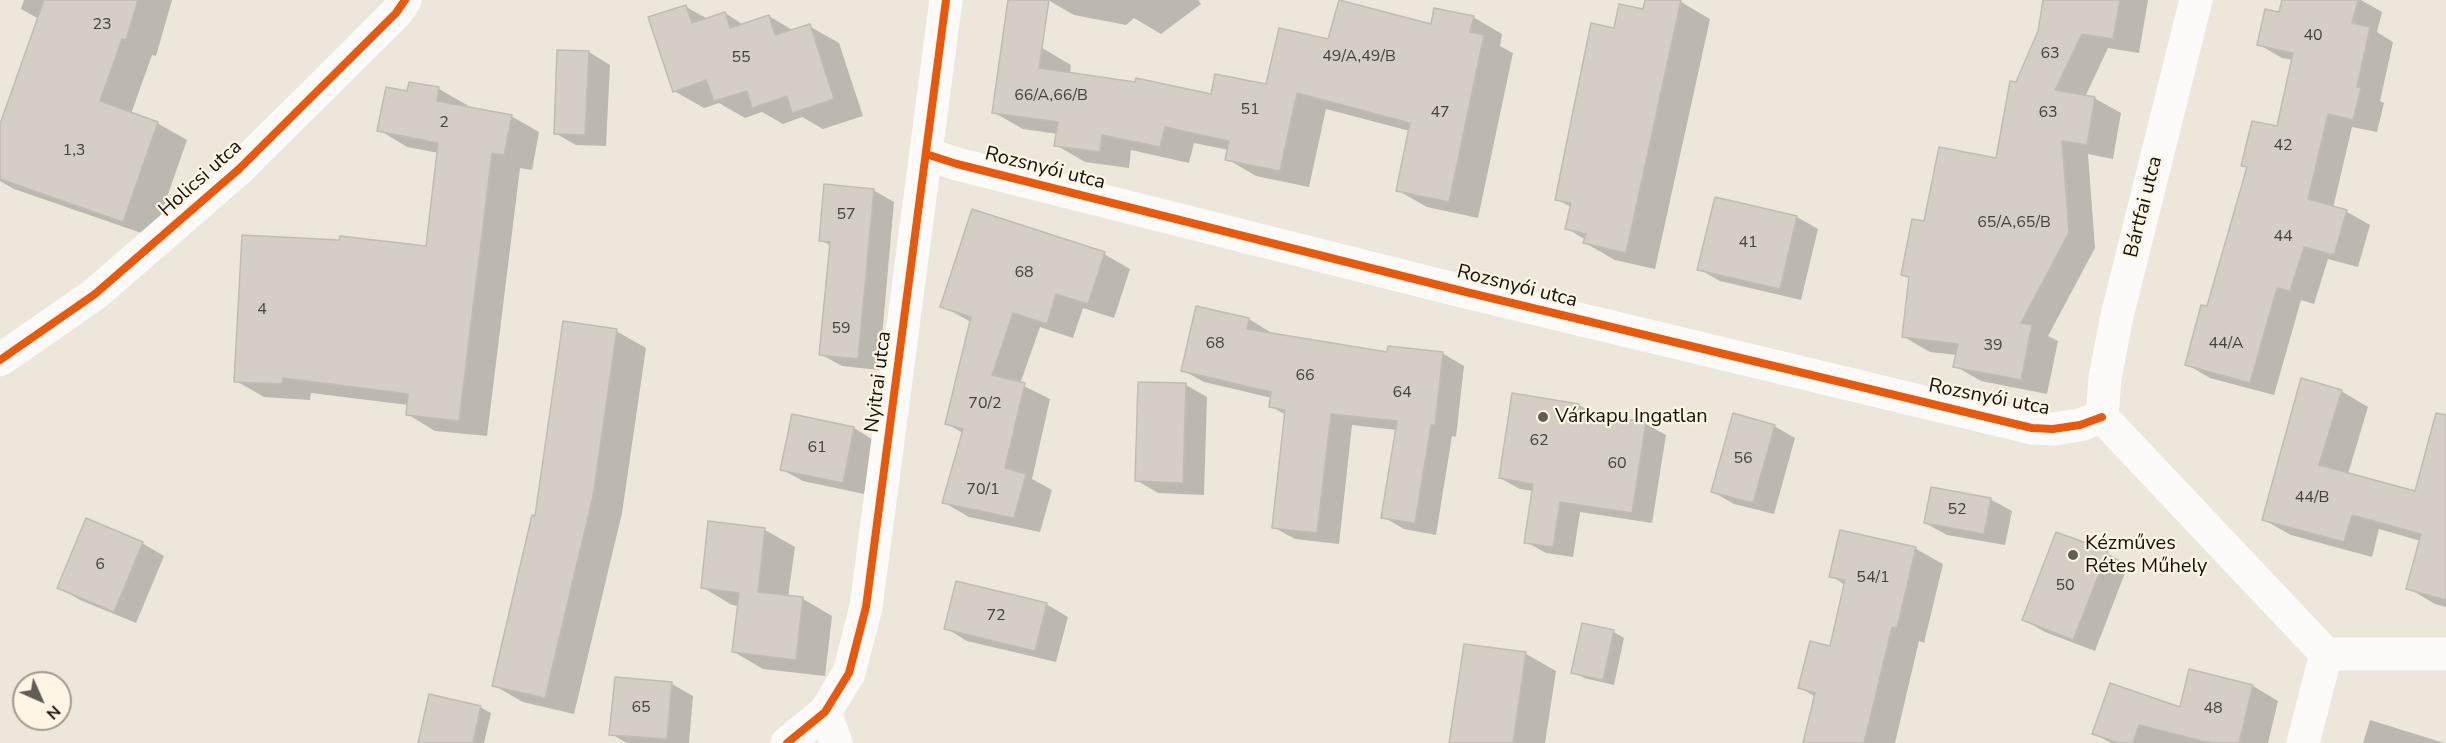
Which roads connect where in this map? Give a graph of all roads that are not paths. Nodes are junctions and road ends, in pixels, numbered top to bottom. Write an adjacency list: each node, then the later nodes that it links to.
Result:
1 (405, 0): 5 (street, Holicsi utca)
2 (946, 0): 4 (street, Nyitrai utca)
3 (2196, 0): 6 (street, Bártfai utca)
4 (926, 154): 6 (street, Rozsnyói utca); 9 (street, Nyitrai utca)
5 (0, 360)
6 (2102, 417): 7 (street)
7 (2326, 654): 8 (street); 12 (street)
8 (2446, 654)
9 (825, 712): 10 (street, Nyitrai utca); 11 (street)
10 (787, 743)
11 (836, 743)
12 (2303, 743)

